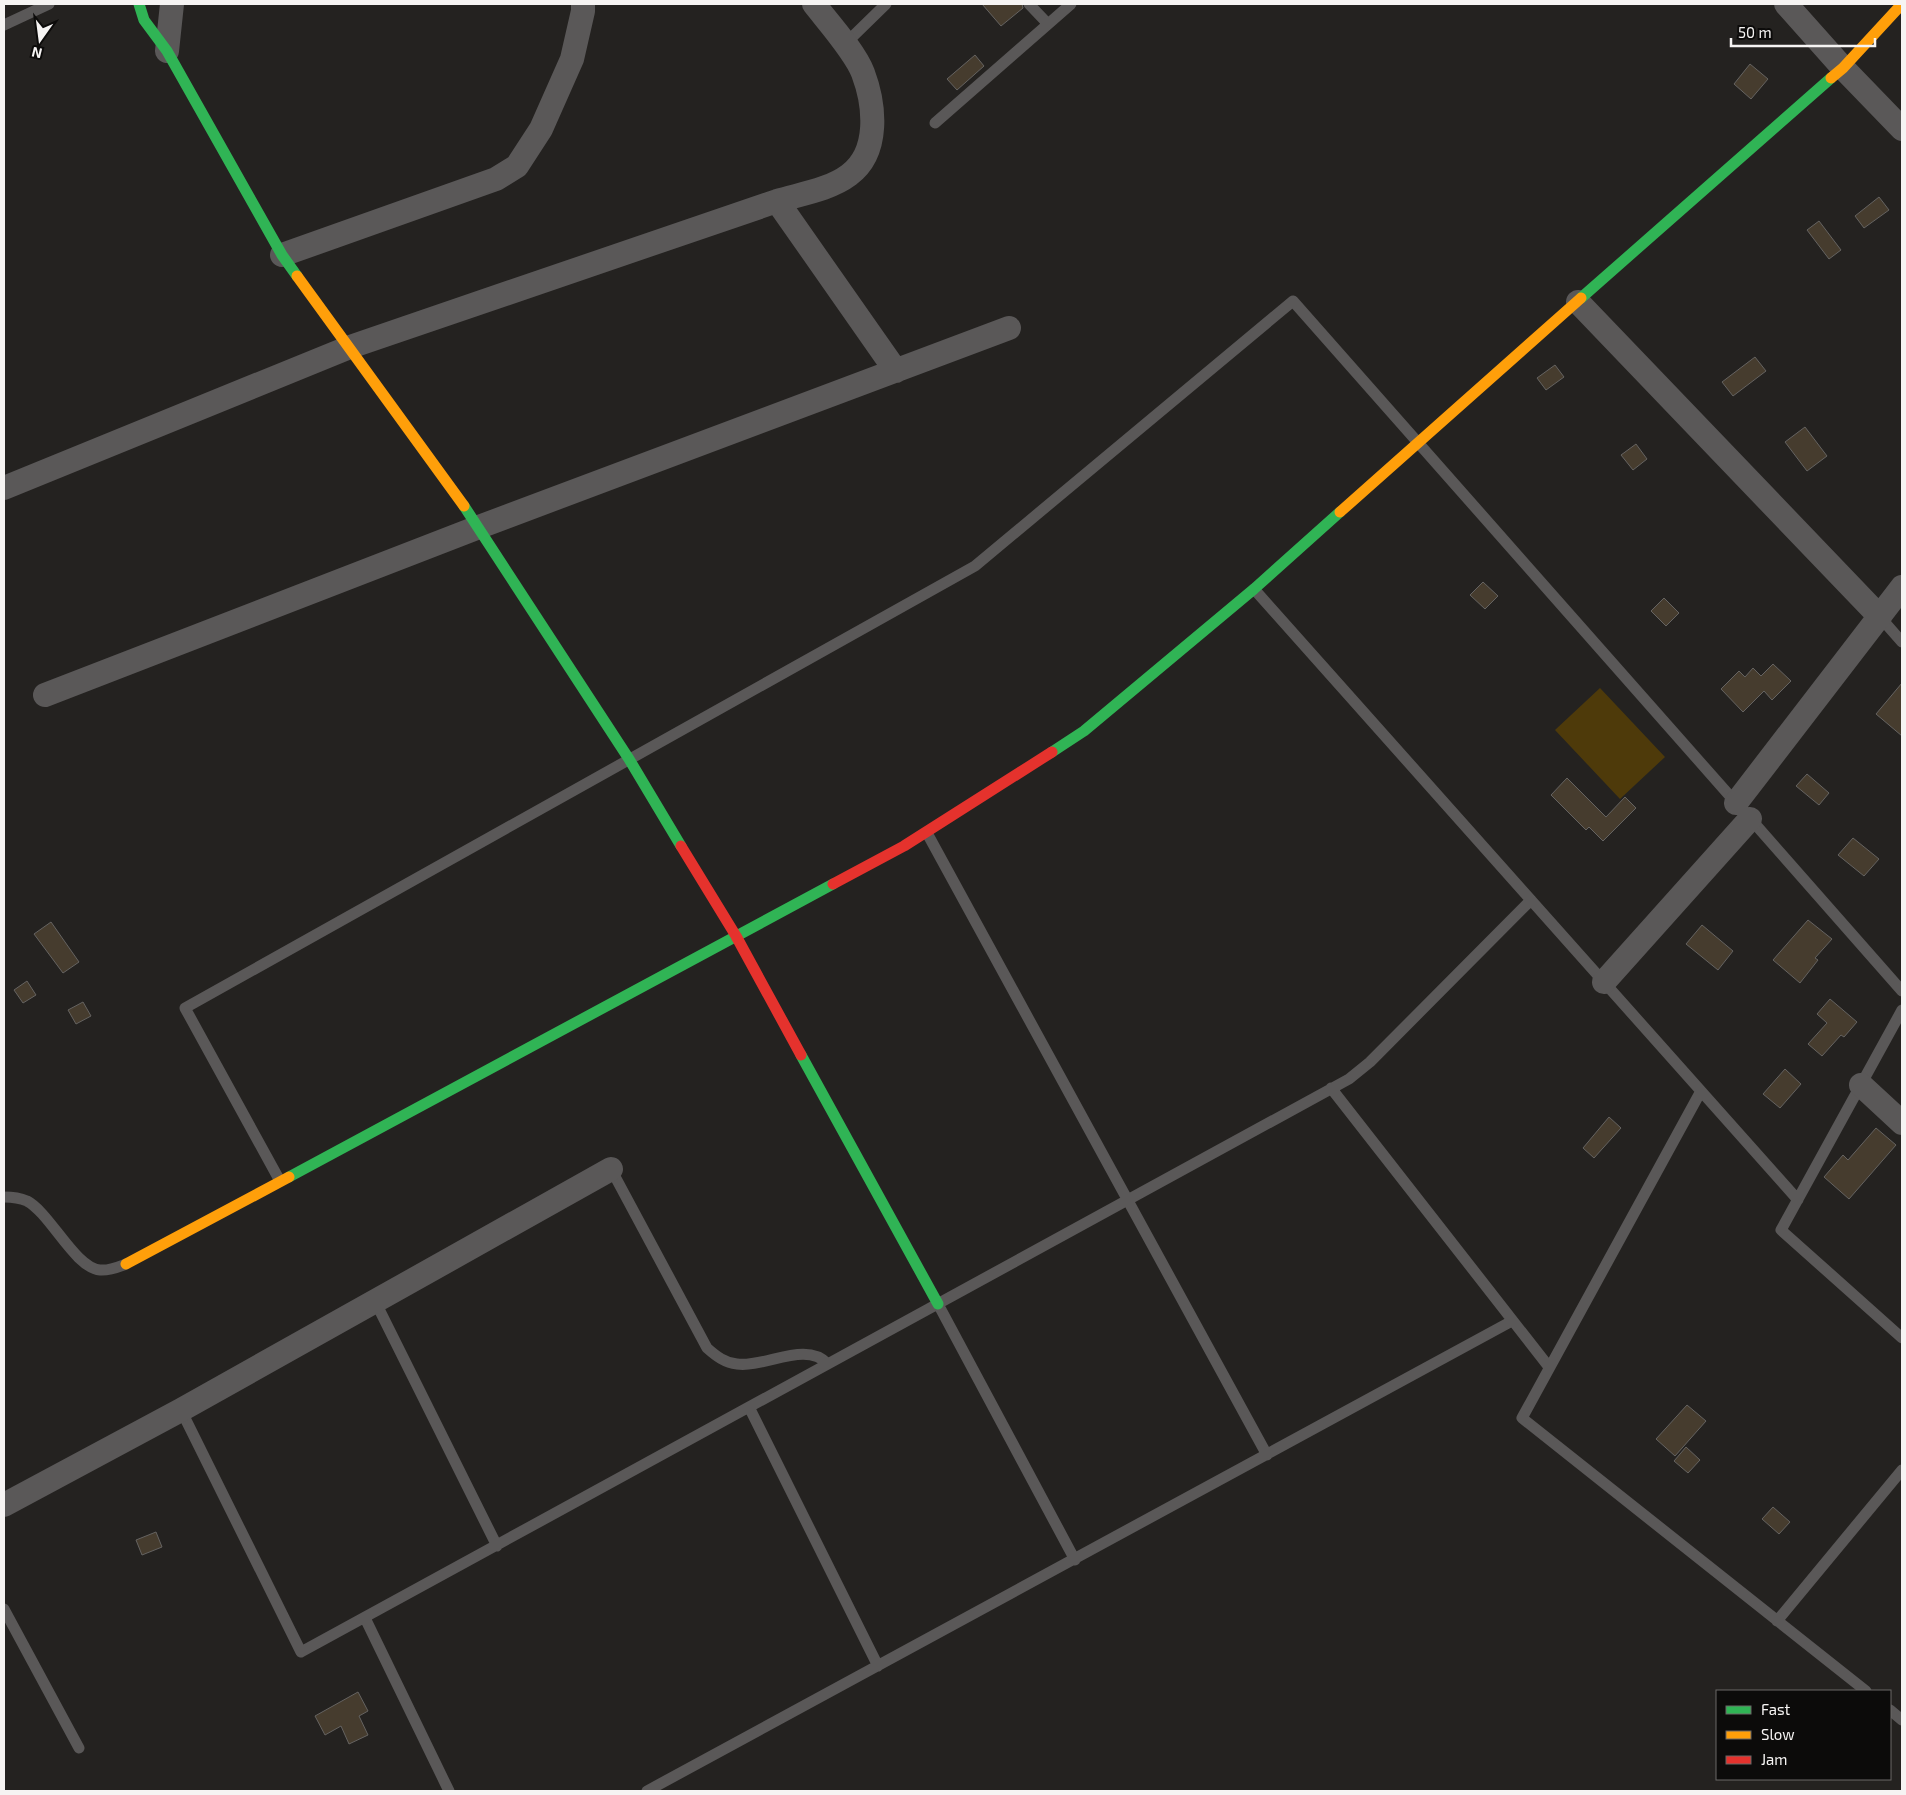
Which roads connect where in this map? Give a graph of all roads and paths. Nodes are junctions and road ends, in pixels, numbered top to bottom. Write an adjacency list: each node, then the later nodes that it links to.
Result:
1 (49, 4): 11 (lane)
2 (139, 4): 14 (street)
3 (172, 4): 14 (street)
4 (583, 4): 19 (street)
5 (814, 4): 13 (street)
6 (886, 4): 13 (lane)
7 (1029, 4): 12 (lane)
8 (1071, 4): 12 (lane)
9 (1786, 4): 15 (street)
10 (1902, 4): 15 (street)
11 (4, 24)
12 (1048, 24): 16 (lane)
13 (844, 44): 18 (street)
14 (167, 51): 19 (street)
15 (1843, 68): 17 (street); 20 (street)
16 (935, 123)
17 (1902, 129)
18 (777, 201): 22 (street); 23 (street)
19 (282, 255): 22 (street)
20 (1578, 302): 24 (street); 29 (street)
21 (1009, 328): 23 (street)
22 (350, 348): 25 (street); 26 (street)
23 (896, 371): 26 (street)
24 (1418, 442): 28 (street); 32 (lane); 33 (lane)
25 (4, 488)
26 (479, 527): 31 (street); 32 (street)
27 (1902, 587): 29 (street)
28 (1254, 589): 34 (street); 35 (lane)
29 (1880, 617): 30 (lane); 33 (street)
30 (1902, 642)
31 (46, 695)
32 (629, 759): 36 (street); 45 (lane)
33 (1743, 811): 37 (street); 38 (lane)
34 (927, 833): 36 (street); 47 (lane)
35 (1531, 900): 37 (lane); 41 (lane)
36 (736, 936): 45 (street); 51 (street)
37 (1604, 982): 42 (lane)
38 (1902, 991)
39 (1902, 1010): 40 (lane)
40 (1861, 1085): 43 (street); 48 (lane)
41 (1331, 1088): 47 (lane); 52 (lane)
42 (1701, 1091): 48 (lane); 55 (lane)
43 (1902, 1123)
44 (611, 1168): 50 (street); 54 (lane)
45 (280, 1182): 49 (street)
46 (4, 1197): 49 (lane)
47 (1128, 1200): 51 (lane); 58 (lane)
48 (1798, 1200): 53 (lane)
49 (126, 1264)
50 (375, 1301): 57 (street); 61 (lane)
51 (938, 1304): 54 (lane); 62 (lane)
52 (1512, 1321): 55 (lane); 58 (lane)
53 (1902, 1338)
54 (828, 1364): 56 (lane)
55 (1549, 1367): 65 (lane)
56 (749, 1408): 61 (lane); 66 (lane)
57 (181, 1410): 60 (street); 64 (lane)
58 (1267, 1455): 62 (lane)
59 (1902, 1470): 65 (lane)
60 (4, 1505)
61 (497, 1546): 64 (lane)
62 (1075, 1560): 66 (lane)
63 (4, 1609): 70 (lane)
64 (364, 1618): 71 (lane)
65 (1777, 1621): 67 (lane)
66 (878, 1666): 72 (lane)
67 (1865, 1690)
68 (1891, 1711): 69 (lane)
69 (1902, 1720)
70 (79, 1748)
71 (449, 1791)
72 (647, 1791)

